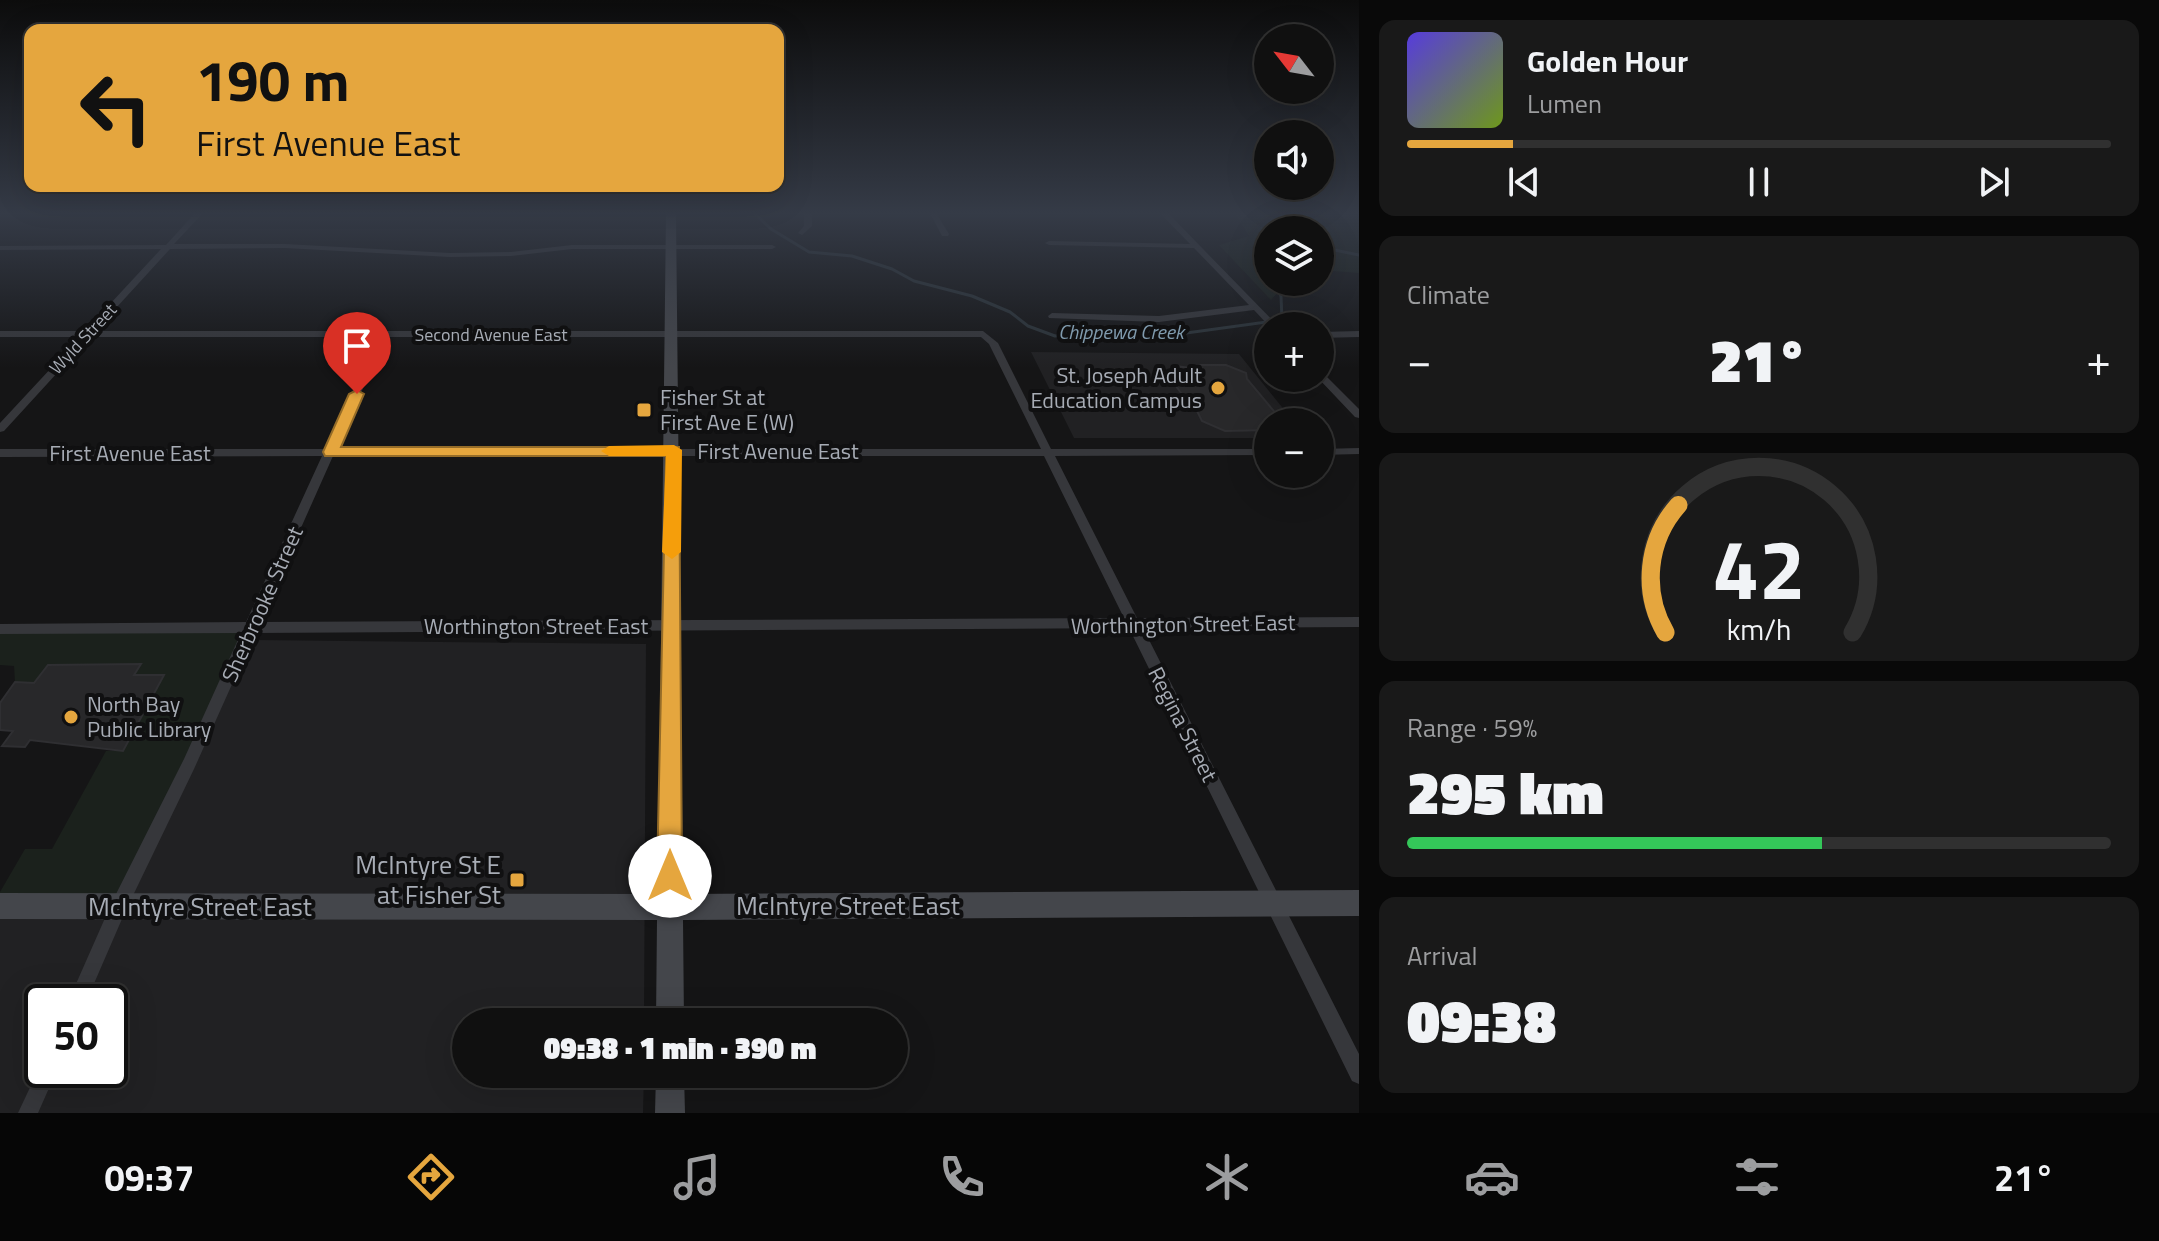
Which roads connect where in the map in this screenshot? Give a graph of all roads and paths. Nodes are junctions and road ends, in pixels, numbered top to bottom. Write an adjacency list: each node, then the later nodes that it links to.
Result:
1 (151, 265): 7 (street, Wyld Street)
2 (671, 265): 9 (main road)
3 (1214, 265): 4 (street)
4 (1257, 307): 5 (street); 6 (street)
5 (1261, 312)
6 (1052, 316)
7 (89, 333): 8 (street, Second Avenue East); 13 (street, Second Avenue East); 16 (street, Wyld Street)
8 (0, 334)
9 (671, 334): 10 (street, Second Avenue East); 13 (street, Second Avenue East); 17 (main road)
10 (983, 334): 20 (street, Regina Street)
11 (1359, 334): 12 (street)
12 (1334, 335)
13 (382, 336): 19 (street, Sherbrooke Street)
14 (1334, 389): 15 (street)
15 (1359, 415)
16 (0, 429)
17 (674, 450): 19 (street, First Avenue East); 20 (street, First Avenue East); 27 (main road)
18 (1359, 451): 22 (street)
19 (331, 452): 23 (street, First Avenue East); 26 (street, Sherbrooke Street)
20 (1047, 452): 21 (street, First Avenue East); 25 (street, Regina Street)
21 (1254, 452)
22 (1334, 452)
23 (0, 453)
24 (1359, 622): 25 (street, Worthington Street East)
25 (1132, 625): 27 (street, Worthington Street East); 29 (street, Regina Street)
26 (251, 626): 27 (street, Worthington Street East); 28 (street, Worthington Street East); 32 (street, Sherbrooke Street)
27 (670, 626): 33 (main road)
28 (0, 629)
29 (1273, 903): 30 (main road, McIntyre Street East); 33 (main road, McIntyre Street East); 36 (street, Regina Street)
30 (1359, 903)
31 (0, 906): 32 (main road, McIntyre Street East)
32 (119, 906): 33 (main road, McIntyre Street East); 34 (street, Sherbrooke Street)
33 (670, 907): 35 (main road)
34 (85, 984)
35 (670, 1008)
36 (1359, 1074)
37 (39, 1088): 39 (street)
38 (670, 1088): 40 (main road)
39 (28, 1113)
40 (670, 1113)

